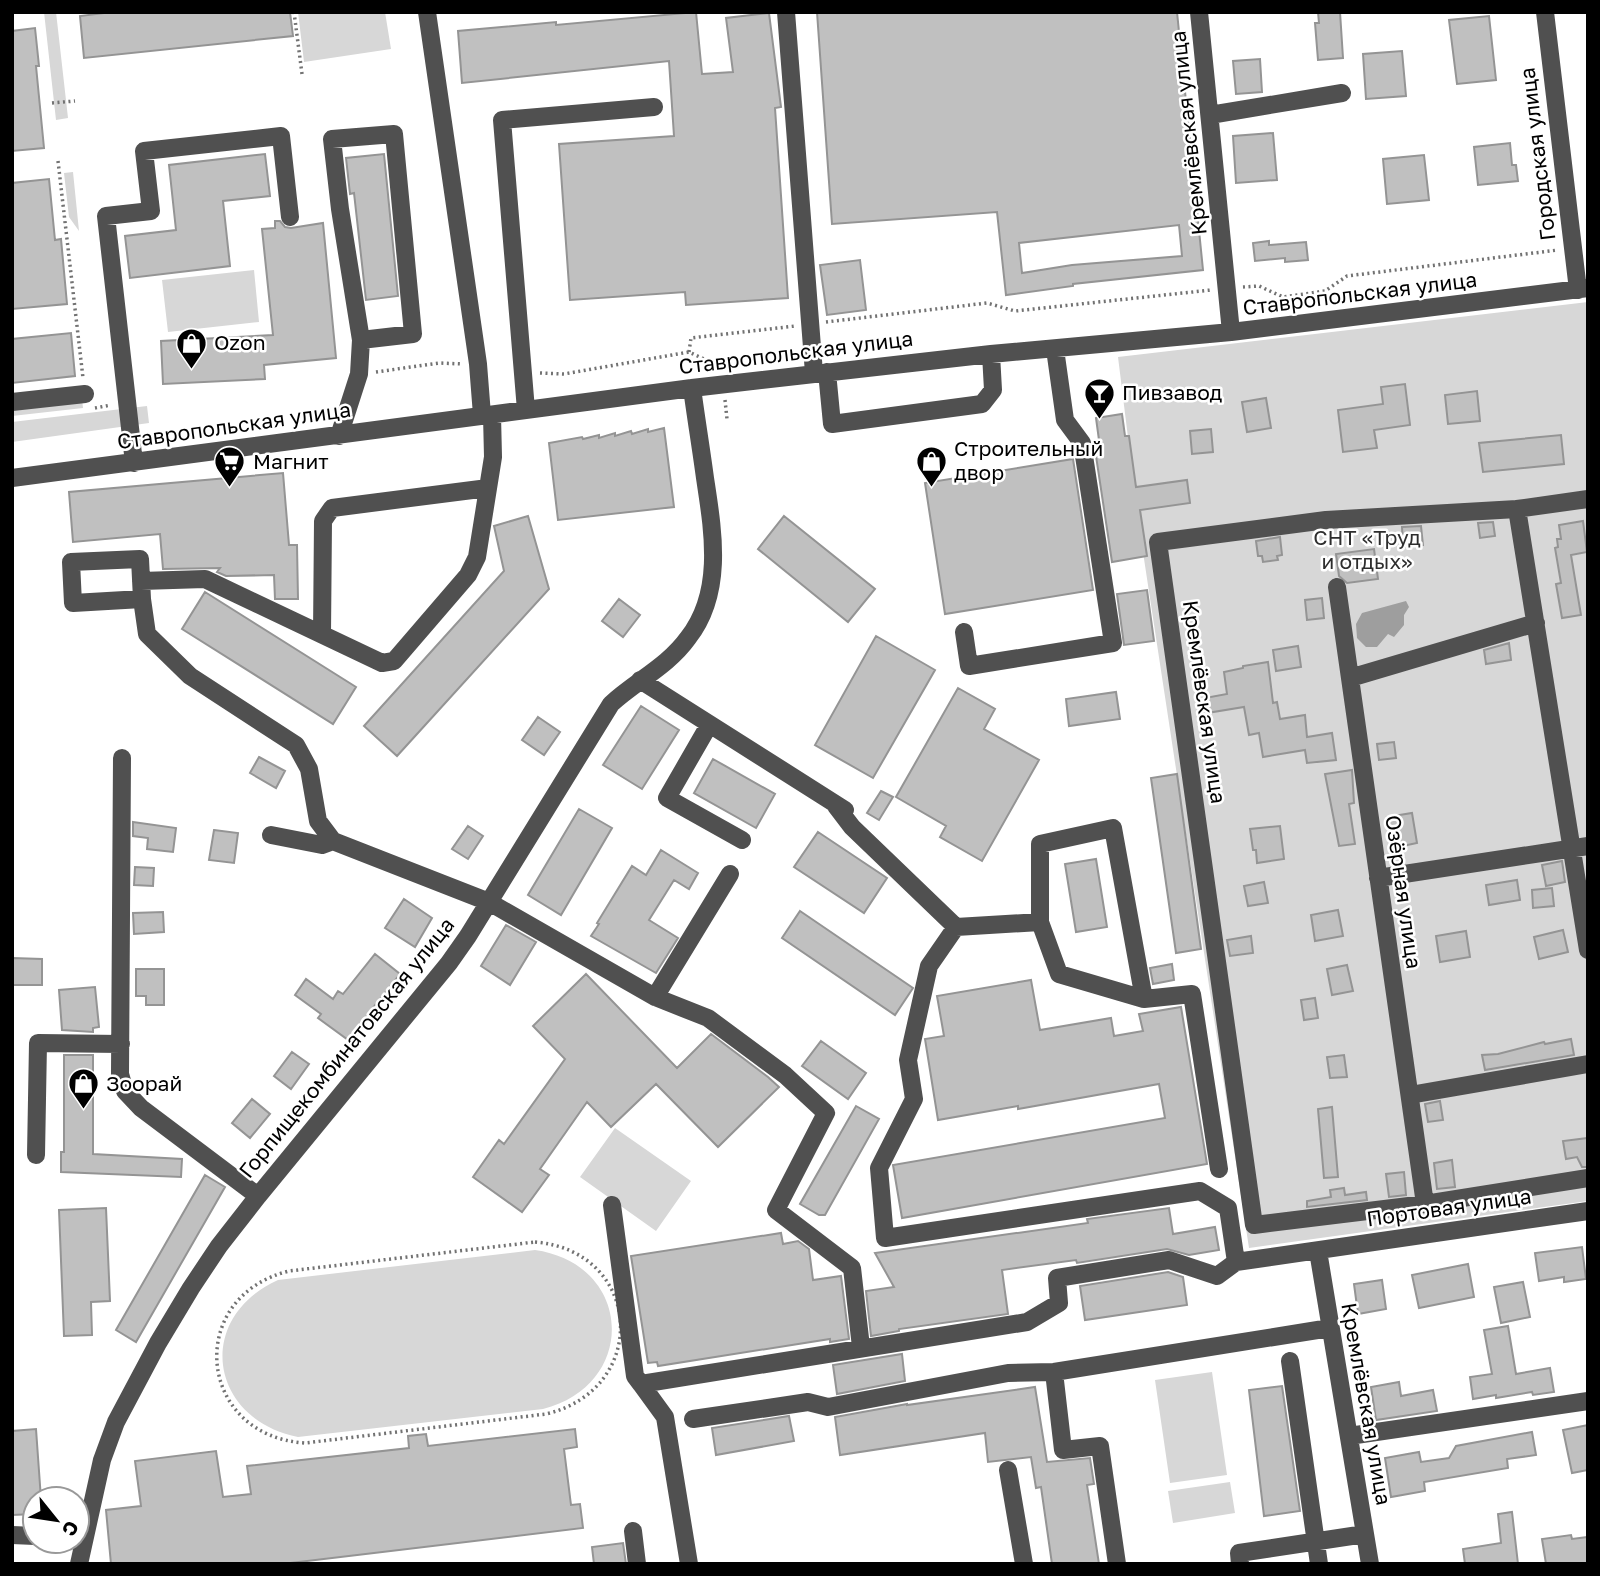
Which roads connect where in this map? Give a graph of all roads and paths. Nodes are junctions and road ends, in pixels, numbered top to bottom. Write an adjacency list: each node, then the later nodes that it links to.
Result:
1 (294, 12): 6 (path)
2 (427, 12): 23 (street)
3 (786, 12): 17 (street)
4 (1199, 12): 11 (street, Кремлёвская улица)
5 (1545, 12): 14 (street, Городская улица)
6 (302, 74)
7 (1342, 93): 11 (street)
8 (75, 100): 9 (path)
9 (52, 103)
10 (654, 107): 25 (street)
11 (1210, 115): 15 (street, Кремлёвская улица)
12 (58, 160): 29 (path)
13 (290, 217): 31 (street)
14 (1572, 248): 15 (path); 16 (street, Городская улица)
15 (1227, 288): 17 (path); 18 (street, Кремлёвская улица)
16 (1583, 289): 18 (street, Ставропольская улица)
17 (810, 324): 21 (path); 26 (street)
18 (1231, 332): 20 (street, Ставропольская улица)
19 (361, 340): 19 (street); 27 (street)
20 (1055, 349): 22 (street, Ставропольская улица); 44 (street)
21 (689, 352): 24 (path); 25 (path)
22 (991, 354): 26 (street, Ставропольская улица); 26 (street)
23 (478, 364): 27 (path); 33 (street)
24 (722, 368)
25 (523, 372): 32 (street)
26 (821, 373): 28 (street, Ставропольская улица)
27 (359, 374): 34 (street)
28 (692, 388): 32 (street, Ставропольская улица); 47 (street, Горпищекомбинатовская улица)
29 (85, 394): 30 (street); 31 (path)
30 (12, 402)
31 (127, 402): 35 (street)
32 (526, 410): 33 (street, Ставропольская улица)
33 (487, 415): 34 (street, Ставропольская улица); 37 (street)
34 (339, 436): 35 (street, Ставропольская улица)
35 (134, 463): 36 (street, Ставропольская улица)
36 (12, 478)
37 (488, 488): 45 (street); 45 (street)
38 (1588, 499): 39 (street)
39 (1517, 509): 43 (street); 71 (street, Кремлёвская улица)
40 (141, 581): 42 (street); 42 (street); 45 (street)
41 (1337, 587): 46 (street, Озёрная улица)
42 (142, 600): 54 (street)
43 (1536, 623): 46 (street); 55 (street)
44 (964, 632)
45 (322, 635)
46 (1350, 678): 57 (street, Озёрная улица)
47 (640, 680): 48 (street); 58 (street, Горпищекомбинатовская улица)
48 (709, 725): 50 (street); 53 (street)
49 (122, 758): 64 (street)
50 (836, 806): 51 (street); 60 (street)
51 (863, 821)
52 (271, 835): 54 (street)
53 (742, 840)
54 (332, 841): 58 (street)
55 (1581, 847): 57 (street); 61 (street)
56 (730, 874): 62 (street)
57 (1378, 878): 66 (street, Озёрная улица)
58 (489, 902): 62 (street); 70 (street, Горпищекомбинатовская улица)
59 (1040, 922): 60 (street); 63 (street); 63 (street)
60 (956, 928): 76 (street)
61 (1588, 950)
62 (655, 997): 78 (street)
63 (1144, 999): 68 (street)
64 (121, 1044): 67 (street); 70 (street)
65 (1588, 1064): 66 (street)
66 (1409, 1096): 71 (street, Озёрная улица)
67 (36, 1155)
68 (1219, 1169)
69 (1588, 1178): 71 (street)
70 (258, 1196): 86 (street, Горпищекомбинатовская улица)
71 (1425, 1204)
72 (612, 1205): 81 (street)
73 (1588, 1211): 75 (street, Портовая улица)
74 (535, 1242): 74 (path)
75 (1318, 1251): 76 (street, Портовая улица); 77 (street, Кремлёвская улица)
76 (1236, 1262): 78 (street, Портовая улица)
77 (1330, 1328): 80 (street); 84 (street, Кремлёвская улица)
78 (862, 1347): 81 (street)
79 (1290, 1361): 89 (street)
80 (1054, 1372): 83 (street); 93 (street)
81 (640, 1384): 91 (street)
82 (1588, 1401): 84 (street)
83 (693, 1419)
84 (1349, 1436): 88 (street, Кремлёвская улица)
85 (1008, 1470): 92 (street)
86 (91, 1501)
87 (633, 1531): 90 (street)
88 (1365, 1534): 89 (street); 96 (street, Кремлёвская улица)
89 (1316, 1541): 94 (street); 95 (street)
90 (637, 1564)
91 (690, 1564)
92 (1024, 1564)
93 (1117, 1564)
94 (1240, 1564)
95 (1319, 1564)
96 (1370, 1564)

